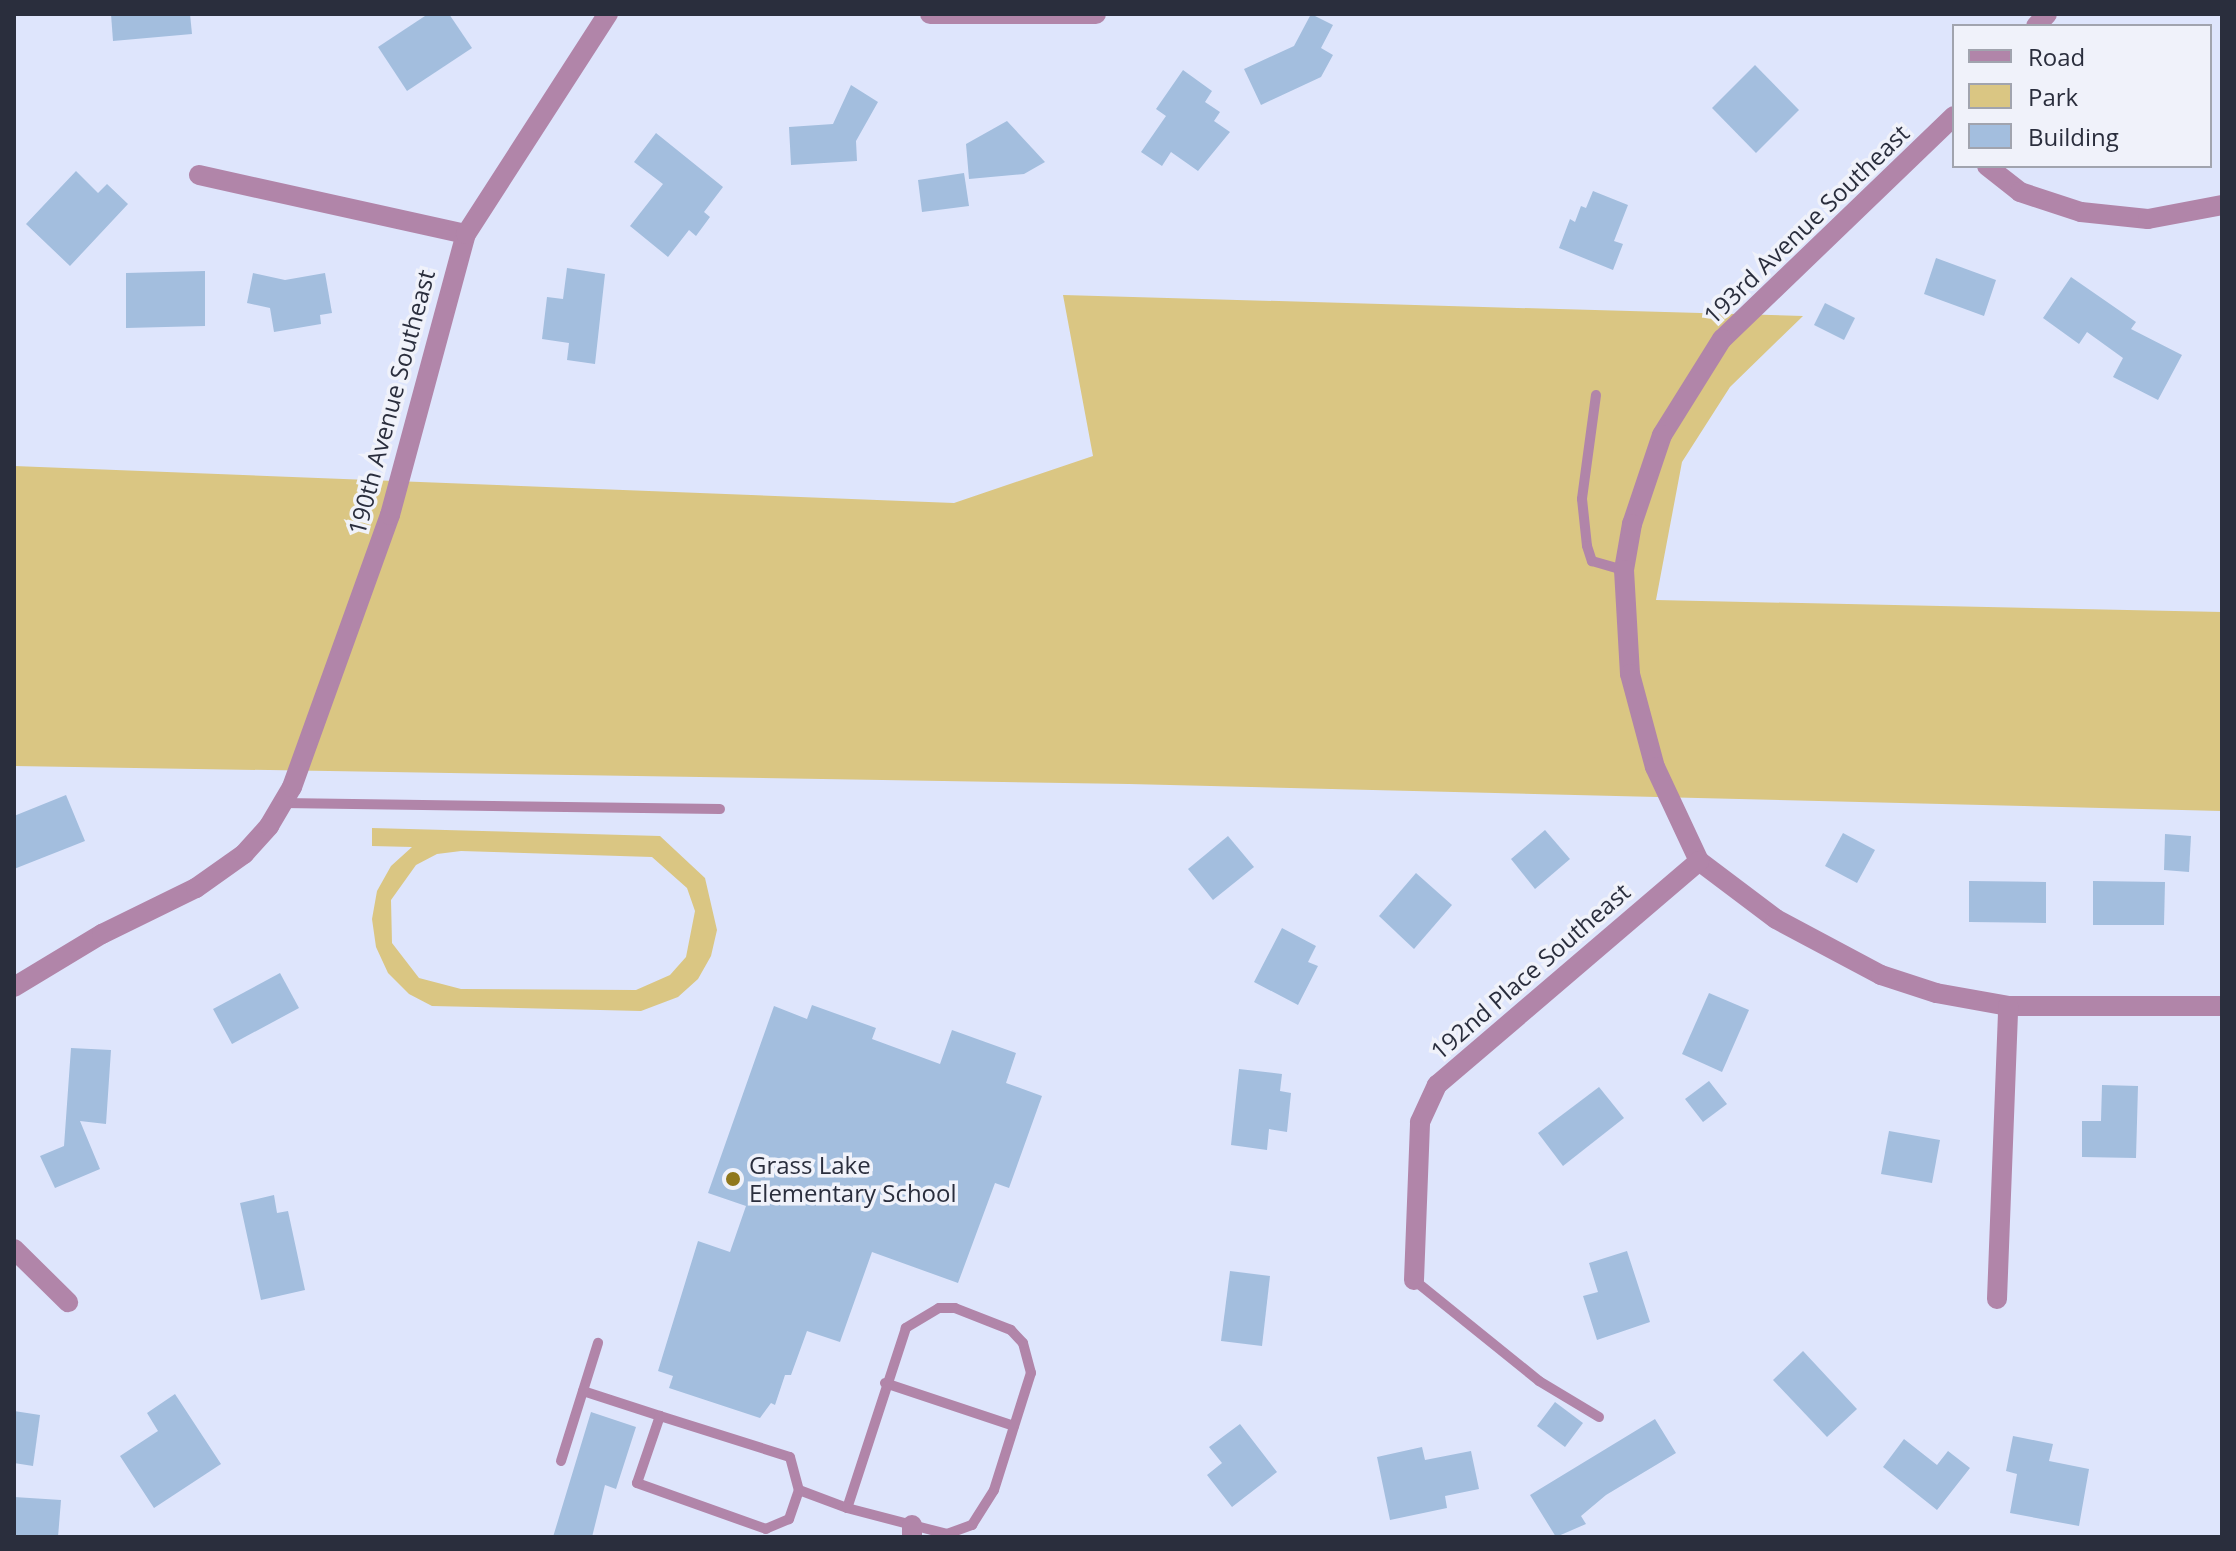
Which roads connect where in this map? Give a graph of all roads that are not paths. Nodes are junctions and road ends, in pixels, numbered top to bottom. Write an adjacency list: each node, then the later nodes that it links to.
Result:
1 (608, 14): 8 (street, 190th Avenue Southeast)
2 (930, 14): 3 (street)
3 (1096, 14)
4 (1950, 129): 10 (street, 193rd Avenue Southeast)
5 (1990, 168): 7 (street)
6 (199, 175): 8 (street)
7 (2222, 205)
8 (466, 234): 11 (street, 190th Avenue Southeast)
9 (1596, 395): 10 (lane)
10 (1624, 570): 13 (street, 193rd Avenue Southeast)
11 (283, 803): 12 (lane); 14 (street, 190th Avenue Southeast)
12 (720, 809)
13 (1699, 861): 15 (street, 193rd Avenue Southeast); 18 (street, 192nd Place Southeast)
14 (14, 987)
15 (2008, 1006): 16 (street, 193rd Avenue Southeast); 19 (street)
16 (2222, 1006)
17 (14, 1249): 20 (street)
18 (1414, 1280): 25 (lane)
19 (1997, 1299)
20 (68, 1302)
21 (598, 1343): 23 (lane)
22 (885, 1383): 26 (lane); 26 (lane); 29 (lane)
23 (583, 1391): 24 (lane); 27 (lane)
24 (660, 1416): 28 (lane); 28 (lane)
25 (1599, 1417)
26 (1014, 1426): 30 (lane)
27 (561, 1461)
28 (799, 1490): 29 (lane)
29 (847, 1508): 30 (lane)
30 (912, 1531)

